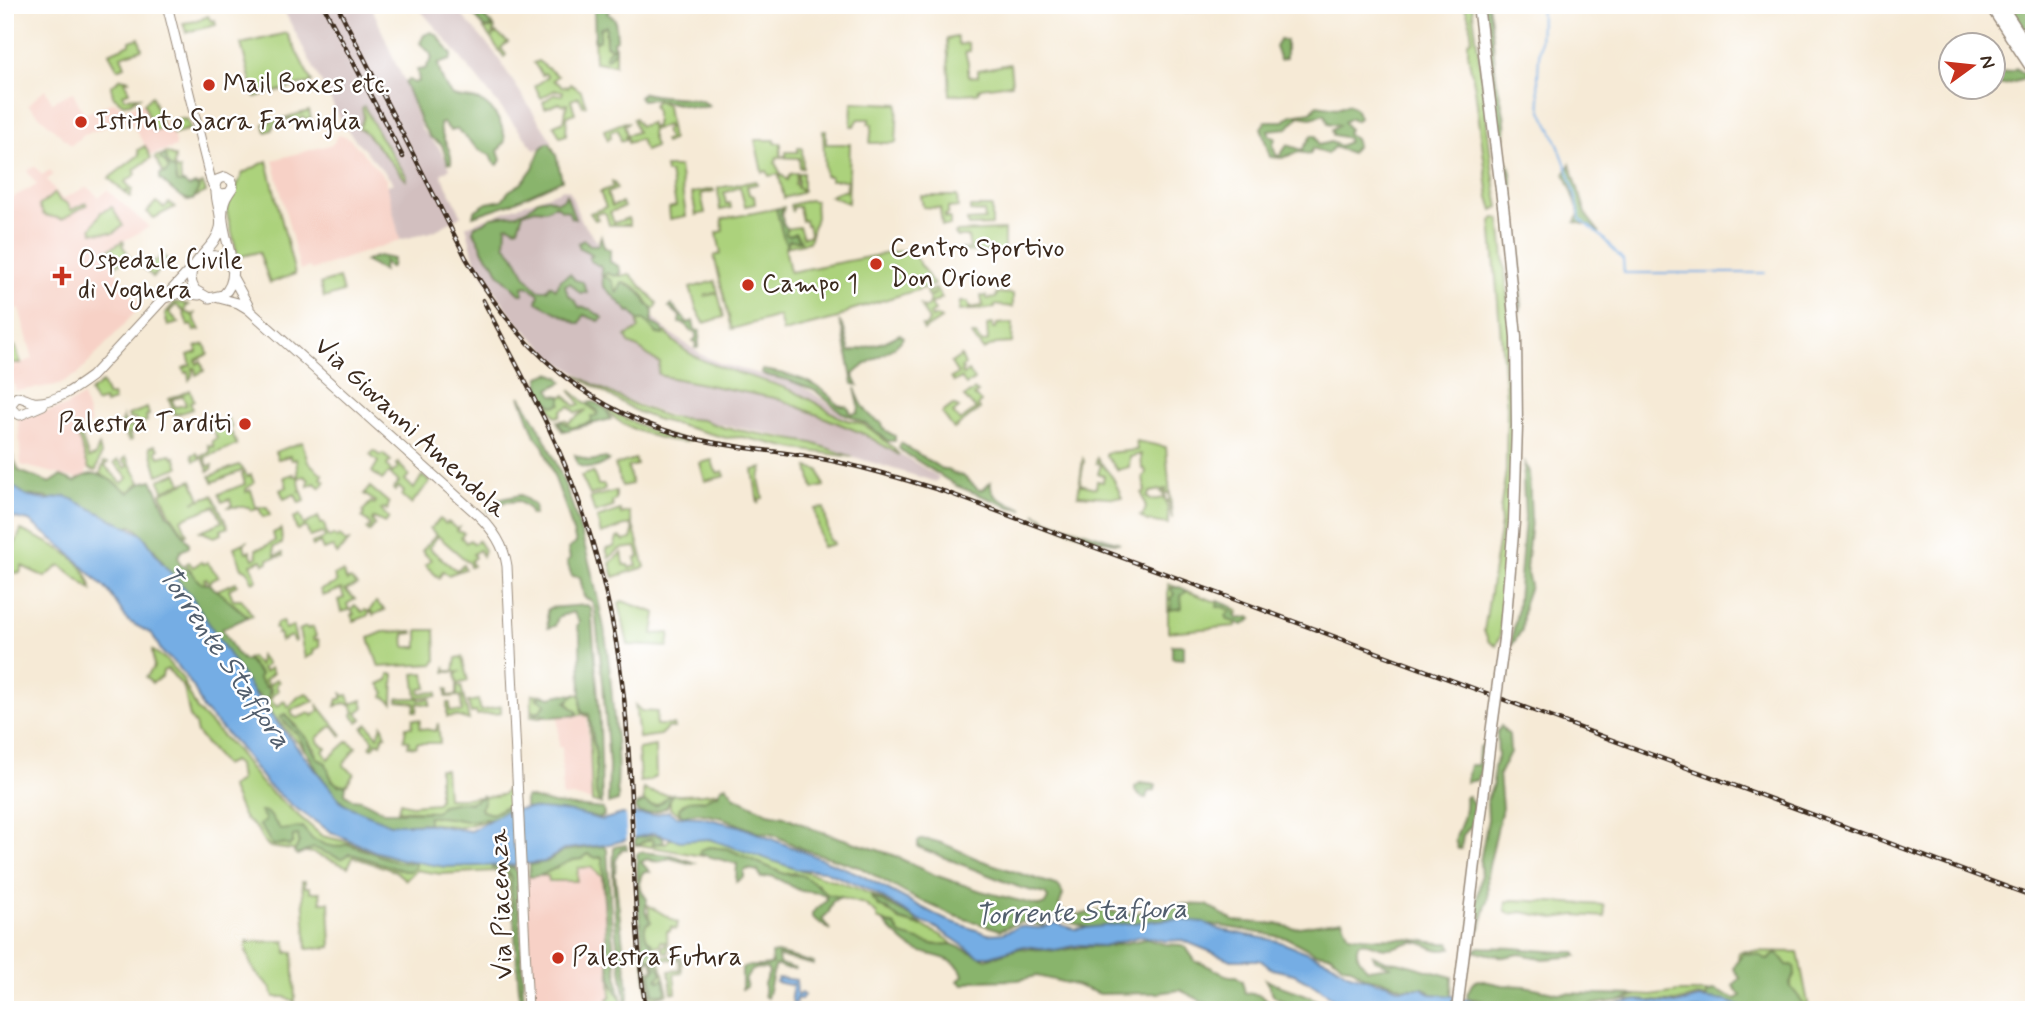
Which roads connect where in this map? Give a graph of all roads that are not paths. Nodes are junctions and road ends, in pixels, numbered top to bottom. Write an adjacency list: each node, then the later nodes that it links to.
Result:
1 (167, 5): 7 (main road)
2 (1478, 5): 24 (highway, bridge)
3 (1990, 5): 6 (highway)
4 (2001, 5): 5 (highway)
5 (2034, 56)
6 (2034, 72)
7 (208, 165): 8 (main road); 9 (main road)
8 (221, 177): 9 (main road); 10 (main road)
9 (215, 188): 10 (main road); 11 (main road)
10 (229, 193): 13 (main road, Via Giovanni Amendola)
11 (199, 259): 12 (main road); 13 (main road)
12 (192, 267): 14 (main road); 16 (main road)
13 (232, 274): 15 (main road); 17 (main road, Via Giovanni Amendola)
14 (202, 296): 15 (main road); 16 (main road)
15 (215, 298): 17 (main road, Via Giovanni Amendola)
16 (161, 301): 18 (main road)
17 (257, 317): 22 (main road, Via Giovanni Amendola)
18 (111, 356): 19 (main road); 21 (main road)
19 (27, 400): 20 (main road); 21 (main road)
20 (10, 405): 21 (main road)
21 (27, 411)
22 (519, 796): 23 (main road, Via Piacenza)
23 (528, 1010)
24 (1457, 1010)

